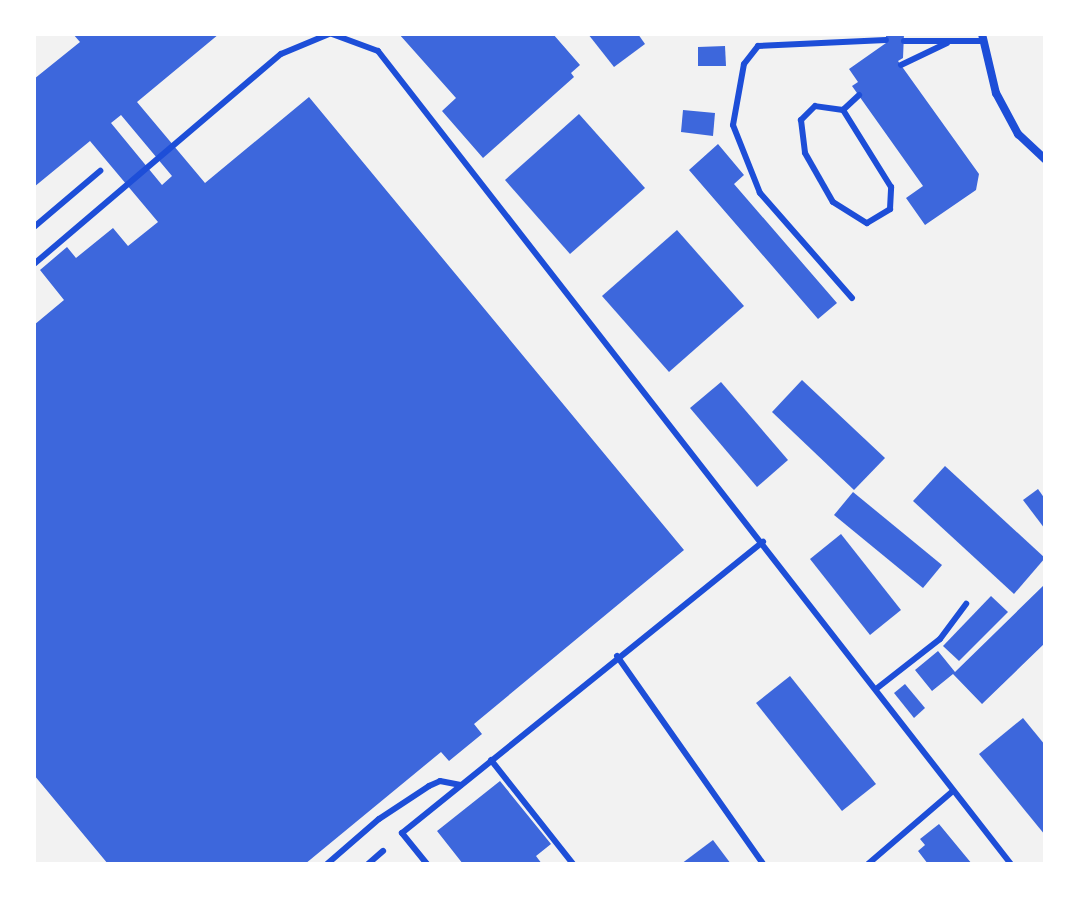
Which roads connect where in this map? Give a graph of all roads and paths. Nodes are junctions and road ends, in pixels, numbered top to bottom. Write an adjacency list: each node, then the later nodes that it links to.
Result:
1 (330, 34): 12 (lane); 14 (lane)
2 (982, 37): 5 (lane); 9 (street)
3 (886, 40): 13 (lane)
4 (904, 41): 5 (lane)
5 (950, 41): 6 (lane)
6 (901, 65)
7 (859, 95): 8 (lane)
8 (843, 110): 8 (lane)
9 (1045, 159)
10 (100, 171): 11 (lane)
11 (34, 227)
12 (34, 264)
13 (852, 298)
14 (763, 542): 16 (lane); 17 (lane)
15 (966, 604): 17 (lane)
16 (617, 656): 18 (lane); 26 (lane)
17 (876, 689): 20 (lane)
18 (491, 760): 19 (lane); 25 (lane)
19 (461, 785): 22 (lane); 24 (lane)
20 (953, 791): 27 (lane); 28 (lane)
21 (383, 851): 23 (lane)
22 (327, 864)
23 (368, 864)
24 (427, 864)
25 (573, 864)
26 (763, 864)
27 (868, 864)
28 (1011, 864)

